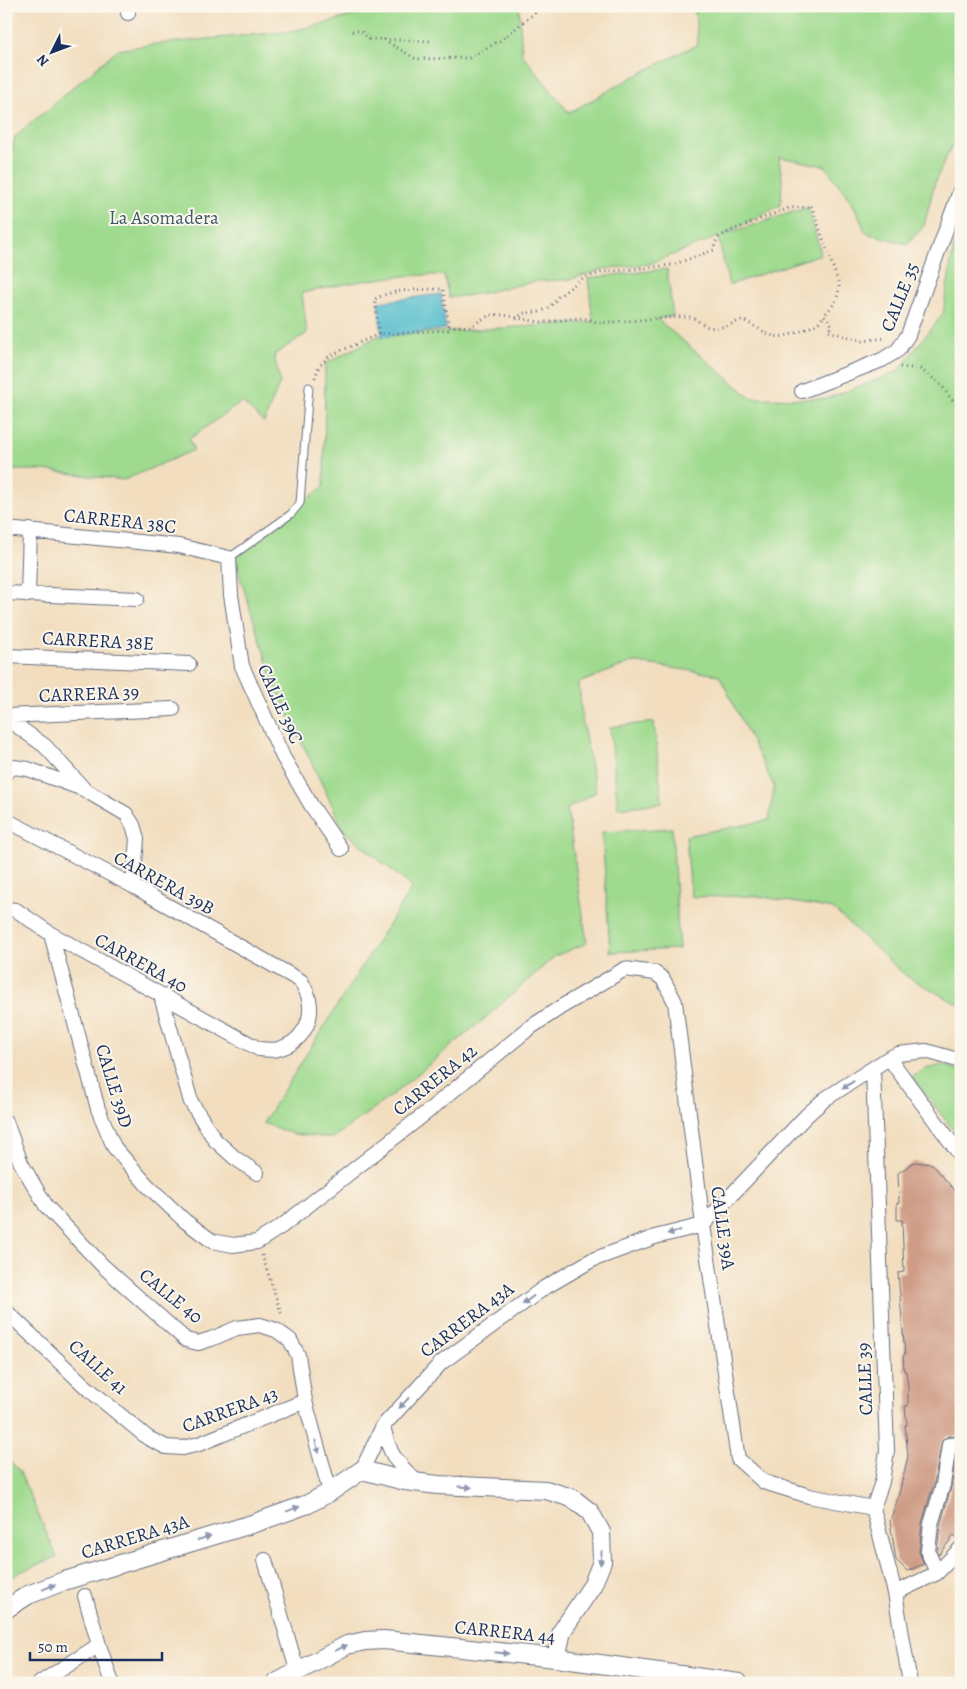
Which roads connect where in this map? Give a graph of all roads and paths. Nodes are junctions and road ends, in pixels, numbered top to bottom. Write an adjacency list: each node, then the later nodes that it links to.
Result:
1 (536, 6): 3 (path)
2 (352, 31): 3 (path)
3 (384, 40): 4 (path)
4 (431, 41)
5 (961, 188): 10 (street, CALLE 35)
6 (824, 315): 7 (path); 7 (path); 10 (path)
7 (516, 319): 8 (path)
8 (449, 327): 9 (path); 9 (path)
9 (378, 334): 11 (path)
10 (899, 354): 12 (street, CALLE 35); 13 (path)
11 (311, 384): 16 (lane)
12 (802, 391)
13 (961, 406)
14 (6, 528): 15 (street, CARRERA 38C)
15 (30, 530): 16 (street, CARRERA 38C); 18 (street)
16 (229, 558): 27 (street, CALLE 39C)
17 (6, 594): 18 (street)
18 (28, 595): 19 (street)
19 (137, 600)
20 (6, 656): 21 (street, CARRERA 38E)
21 (189, 664)
22 (173, 709): 23 (street, CARRERA 39)
23 (6, 717): 25 (street)
24 (10, 770): 25 (street)
25 (83, 788): 28 (street)
26 (6, 820): 28 (street, CARRERA 39B)
27 (341, 849)
28 (133, 886): 33 (street, CARRERA 39B)
29 (6, 909): 30 (street, CARRERA 40)
30 (51, 934): 31 (street, CARRERA 40); 41 (street, CALLE 39D)
31 (161, 996): 33 (street, CARRERA 40); 39 (street)
32 (675, 1002): 40 (street, CALLE 39A); 42 (street, CARRERA 42)
33 (259, 1049)
34 (889, 1058): 35 (street); 36 (street); 38 (street)
35 (961, 1061)
36 (873, 1069): 40 (street, one-way to 40); 52 (street, CALLE 39)
37 (6, 1122): 44 (street, CALLE 40)
38 (961, 1156)
39 (256, 1173)
40 (704, 1225): 46 (street, CARRERA 43A, one-way to 46); 52 (street, CALLE 39A)
41 (212, 1241): 42 (street, CARRERA 42)
42 (257, 1242): 44 (path)
43 (6, 1311): 47 (street, CALLE 41)
44 (290, 1340): 45 (street)
45 (305, 1401): 47 (street, CARRERA 43); 51 (street, one-way to 51)
46 (383, 1426): 49 (street, CARRERA 43A); 50 (street)
47 (166, 1447)
48 (961, 1447): 55 (street)
49 (362, 1470): 50 (street); 51 (street, CARRERA 43A)
50 (417, 1482): 60 (street, one-way to 60)
51 (330, 1492): 58 (street, CARRERA 43A, one-way to 51)
52 (873, 1508): 56 (street)
53 (961, 1548): 55 (street)
54 (265, 1560): 61 (street)
55 (937, 1573): 56 (street)
56 (895, 1593): 66 (street)
57 (85, 1596): 59 (street)
58 (6, 1609)
59 (99, 1645): 62 (street); 63 (street)
60 (556, 1658): 61 (street, CARRERA 44, one-way to 60); 65 (street, CARRERA 44)
61 (299, 1676): 64 (street, CARRERA 44)
62 (40, 1683)
63 (112, 1683)
64 (276, 1683)
65 (739, 1683)
66 (910, 1683)

